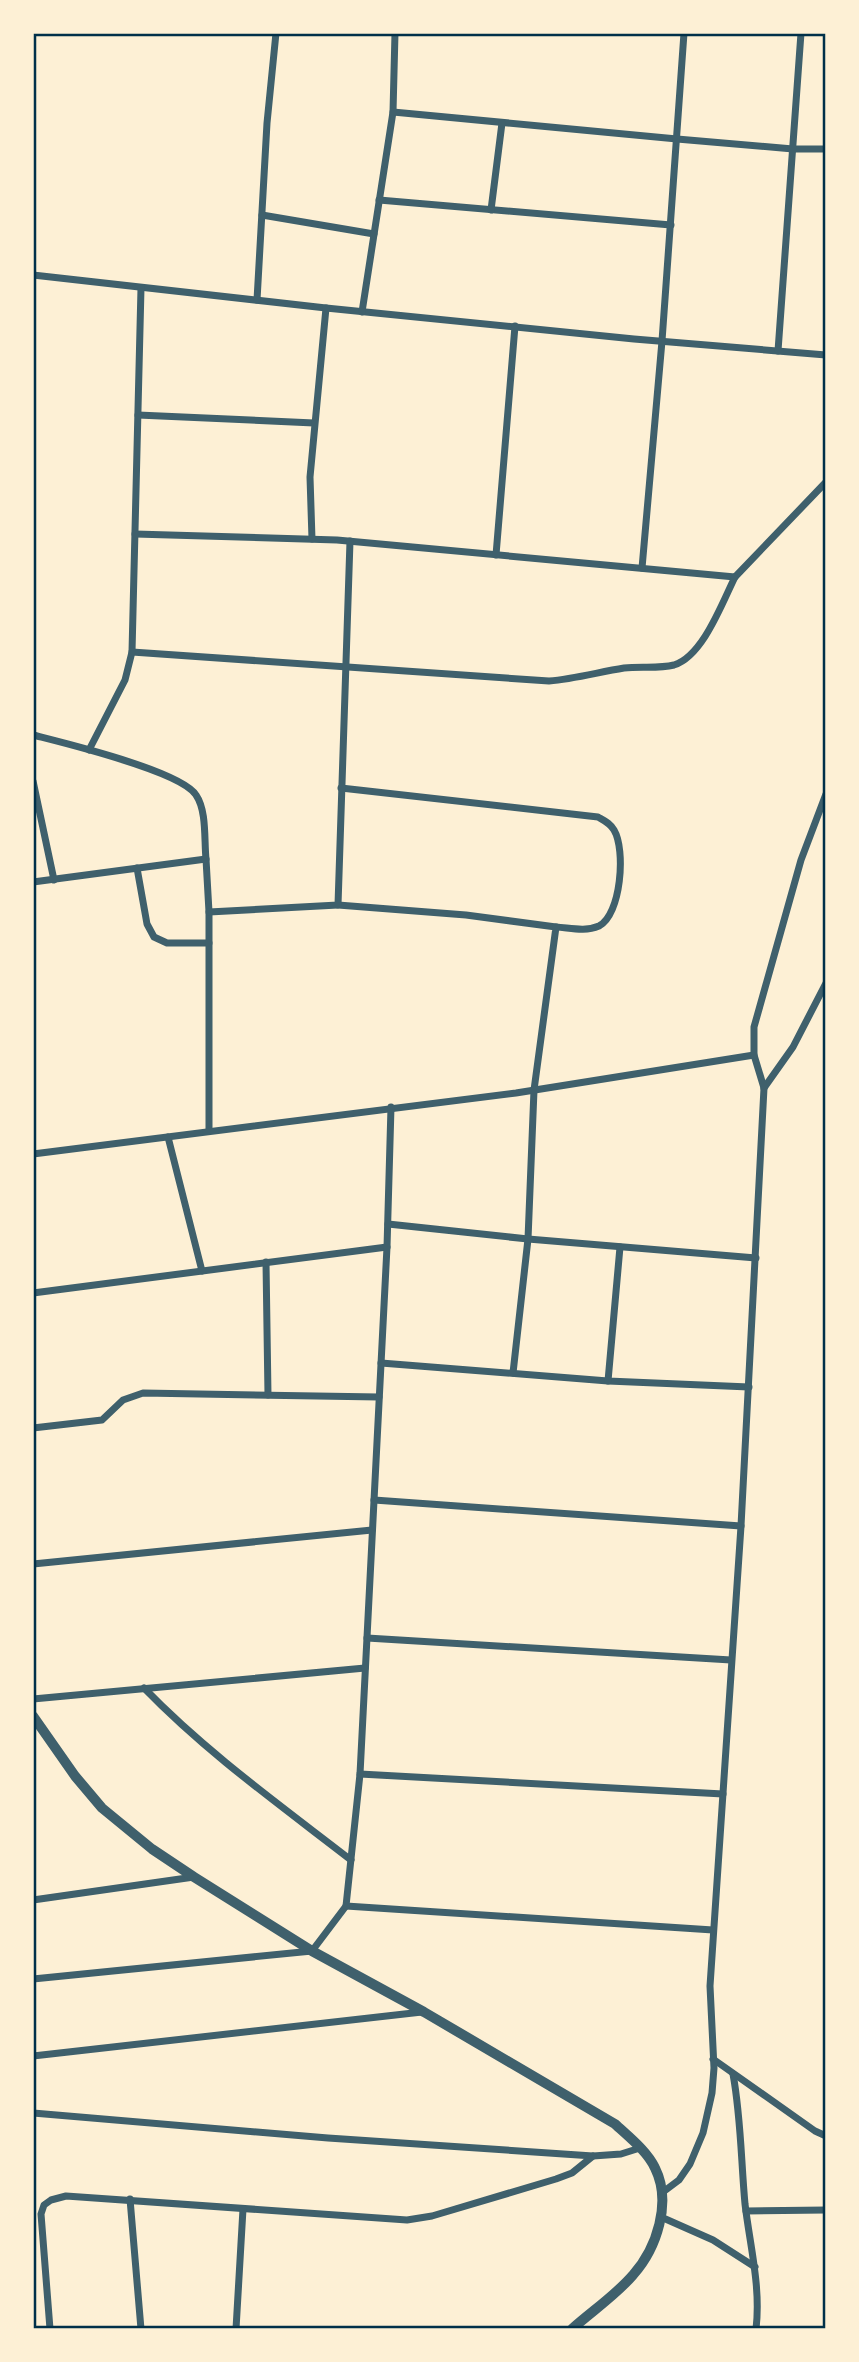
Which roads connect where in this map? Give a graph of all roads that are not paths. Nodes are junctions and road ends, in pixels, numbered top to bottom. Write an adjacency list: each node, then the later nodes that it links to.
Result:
1 (276, 33): 12 (street)
2 (395, 33): 5 (street)
3 (684, 33): 7 (street)
4 (801, 33): 8 (street)
5 (393, 112): 6 (street); 10 (street)
6 (502, 123): 7 (street); 11 (street)
7 (677, 139): 8 (street); 13 (street)
8 (793, 149): 9 (street); 22 (street)
9 (826, 149)
10 (379, 200): 11 (street); 14 (street)
11 (491, 210): 13 (street)
12 (262, 215): 14 (street); 17 (street)
13 (671, 225): 21 (street)
14 (374, 234): 19 (street)
15 (33, 275): 16 (street)
16 (141, 288): 17 (street); 24 (street)
17 (257, 300): 18 (street)
18 (326, 308): 19 (street); 25 (street)
19 (362, 312): 20 (street)
20 (515, 326): 21 (street); 30 (street)
21 (663, 341): 22 (street); 31 (street)
22 (778, 351): 23 (street)
23 (826, 355)
24 (138, 415): 25 (street); 27 (street)
25 (314, 423): 28 (street)
26 (826, 482): 32 (street)
27 (135, 534): 28 (street); 33 (street)
28 (312, 539): 29 (street)
29 (350, 541): 30 (street); 34 (street)
30 (496, 555): 31 (street)
31 (642, 568): 32 (street)
32 (735, 577): 34 (street)
33 (132, 652): 34 (street); 36 (street)
34 (345, 666): 38 (street)
35 (33, 735): 36 (street)
36 (89, 750): 40 (street)
37 (33, 780): 42 (street)
38 (341, 788): 44 (street); 46 (street)
39 (826, 794): 49 (street)
40 (206, 859): 41 (street); 45 (street)
41 (137, 868): 42 (street); 47 (street)
42 (54, 880): 43 (street)
43 (33, 882)
44 (338, 905): 45 (street); 46 (street)
45 (209, 912): 47 (street)
46 (556, 927): 51 (street)
47 (209, 943): 53 (street)
48 (826, 983): 50 (street)
49 (754, 1055): 50 (street); 51 (street)
50 (764, 1088): 60 (street)
51 (534, 1090): 52 (street); 57 (street)
52 (391, 1107): 53 (street); 56 (street)
53 (209, 1131): 54 (street)
54 (168, 1137): 55 (street); 62 (street)
55 (33, 1154)
56 (388, 1224): 57 (street); 58 (street)
57 (528, 1239): 59 (street); 65 (street)
58 (387, 1247): 61 (street); 64 (street)
59 (620, 1247): 60 (street); 66 (street)
60 (756, 1258): 67 (street)
61 (266, 1262): 62 (street); 68 (street)
62 (202, 1271): 63 (street)
63 (33, 1293)
64 (381, 1363): 65 (street); 69 (street)
65 (513, 1373): 66 (street)
66 (608, 1381): 67 (street)
67 (749, 1387): 72 (street)
68 (268, 1395): 69 (street); 70 (street)
69 (379, 1397): 71 (street)
70 (33, 1428)
71 (374, 1500): 72 (street); 73 (street)
72 (741, 1526): 76 (street)
73 (372, 1530): 74 (street); 75 (street)
74 (33, 1564)
75 (367, 1638): 76 (street); 77 (street)
76 (731, 1660): 82 (street)
77 (365, 1668): 78 (street); 81 (street)
78 (144, 1688): 79 (street); 83 (street)
79 (33, 1699)
80 (34, 1720): 84 (street)
81 (360, 1773): 82 (street); 83 (street)
82 (723, 1794): 87 (street)
83 (351, 1860): 86 (street)
84 (194, 1877): 85 (street); 88 (street)
85 (33, 1900)
86 (346, 1906): 87 (street); 88 (street)
87 (713, 1930): 92 (street)
88 (312, 1951): 89 (street); 90 (street)
89 (33, 1979)
90 (424, 2012): 91 (street); 96 (street)
91 (33, 2056)
92 (713, 2059): 93 (street); 98 (street)
93 (733, 2074): 95 (street); 102 (street)
94 (33, 2113): 97 (street)
95 (826, 2136)
96 (640, 2148): 97 (street); 98 (street)
97 (593, 2156): 100 (street)
98 (663, 2192): 103 (street)
99 (130, 2199): 100 (street); 105 (street); 106 (street)
100 (243, 2208): 107 (street)
101 (826, 2210): 102 (street)
102 (746, 2211): 104 (street)
103 (661, 2217): 104 (street); 108 (street)
104 (755, 2267): 109 (street)
105 (50, 2329)
106 (141, 2329)
107 (236, 2329)
108 (572, 2329)
109 (756, 2329)

